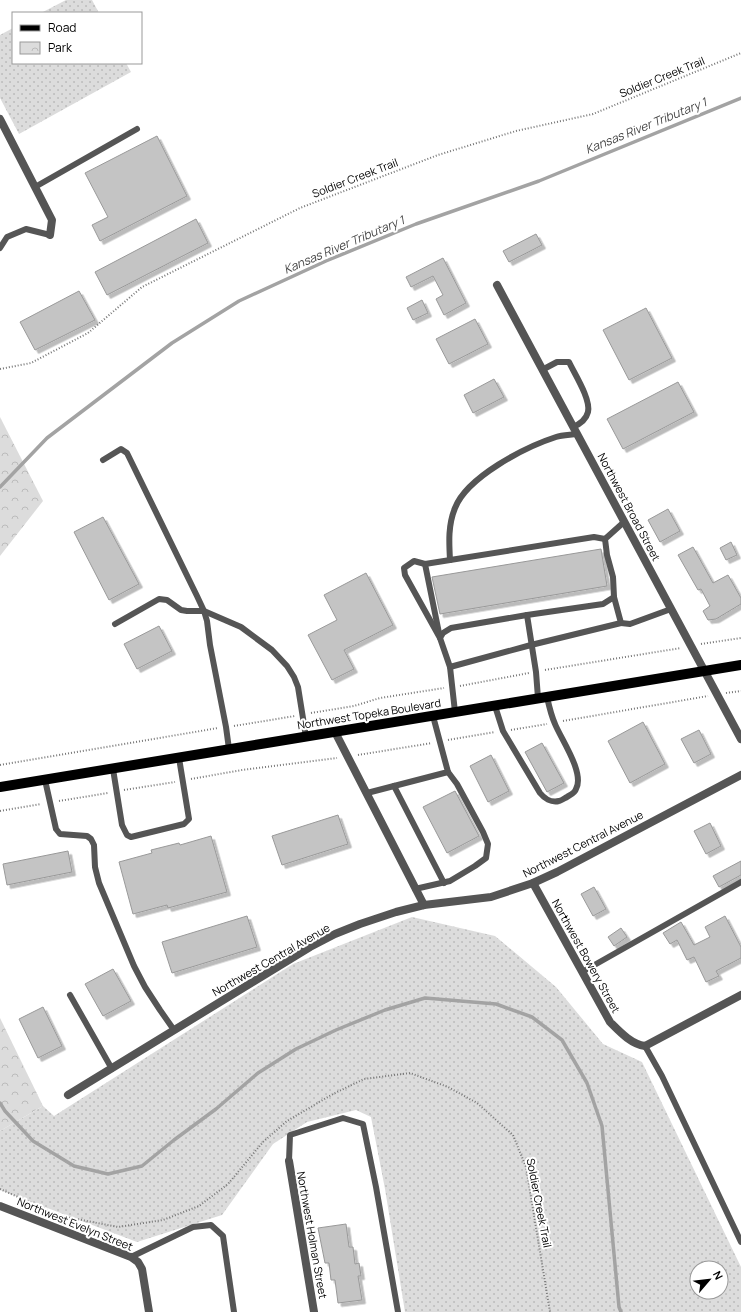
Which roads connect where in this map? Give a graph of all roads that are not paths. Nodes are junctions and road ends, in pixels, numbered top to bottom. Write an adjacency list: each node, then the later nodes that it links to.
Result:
1 (0, 119): 3 (street)
2 (137, 129): 3 (lane)
3 (35, 187): 4 (street)
4 (50, 235): 5 (lane)
5 (0, 248)
6 (497, 285): 7 (street, Northwest Broad Street)
7 (542, 370): 8 (street, Northwest Broad Street); 8 (lane)
8 (575, 431): 10 (street, Northwest Broad Street); 12 (lane)
9 (103, 460): 16 (lane)
10 (624, 522): 11 (lane); 15 (street, Northwest Broad Street)
11 (605, 539): 12 (lane); 14 (lane)
12 (450, 560): 13 (lane)
13 (425, 564): 20 (lane); 20 (lane)
14 (614, 597): 17 (lane); 18 (lane)
15 (670, 609): 18 (lane); 24 (street, Northwest Broad Street)
16 (204, 610): 19 (lane); 31 (lane); 32 (lane)
17 (527, 615): 20 (lane); 21 (lane)
18 (621, 622): 21 (lane)
19 (115, 624)
20 (440, 638): 23 (lane)
21 (531, 645): 23 (lane); 25 (lane)
22 (741, 665): 24 (main road, Northwest Topeka Boulevard)
23 (450, 667): 27 (lane)
24 (704, 671): 25 (main road, Northwest Topeka Boulevard); 30 (street, Northwest Broad Street)
25 (542, 698): 26 (main road, Northwest Topeka Boulevard); 26 (lane)
26 (495, 706): 27 (main road, Northwest Topeka Boulevard)
27 (454, 712): 28 (main road, Northwest Topeka Boulevard)
28 (434, 716): 29 (main road, Northwest Topeka Boulevard); 35 (lane)
29 (335, 732): 31 (main road, Northwest Topeka Boulevard); 40 (street)
30 (740, 736)
31 (306, 737): 32 (main road, Northwest Topeka Boulevard)
32 (229, 749): 33 (main road, Northwest Topeka Boulevard)
33 (179, 758): 34 (main road, Northwest Topeka Boulevard); 34 (lane)
34 (113, 769): 37 (main road, Northwest Topeka Boulevard)
35 (448, 772): 38 (lane); 41 (lane)
36 (741, 775): 43 (street, Northwest Central Avenue)
37 (44, 780): 39 (main road, Northwest Topeka Boulevard); 49 (lane)
38 (394, 786): 40 (lane); 41 (lane)
39 (0, 788)
40 (367, 793): 44 (street)
41 (444, 882): 44 (lane)
42 (741, 882): 46 (lane)
43 (533, 883): 45 (street, Northwest Central Avenue); 46 (street, Northwest Bowery Street)
44 (415, 889): 45 (street)
45 (424, 904): 49 (street, Northwest Central Avenue)
46 (582, 972): 50 (street, Northwest Bowery Street)
47 (70, 995): 51 (lane)
48 (741, 995): 50 (street)
49 (174, 1030): 51 (street, Northwest Central Avenue)
50 (645, 1046): 55 (lane)
51 (112, 1069): 52 (street, Northwest Central Avenue)
52 (68, 1095)
53 (289, 1161): 59 (street, Northwest Holman Street); 60 (lane)
54 (0, 1206): 56 (street, Northwest Evelyn Street)
55 (741, 1242)
56 (131, 1257): 57 (street, Northwest Evelyn Street); 58 (lane)
57 (149, 1312)
58 (234, 1312)
59 (314, 1312)
60 (398, 1312)

